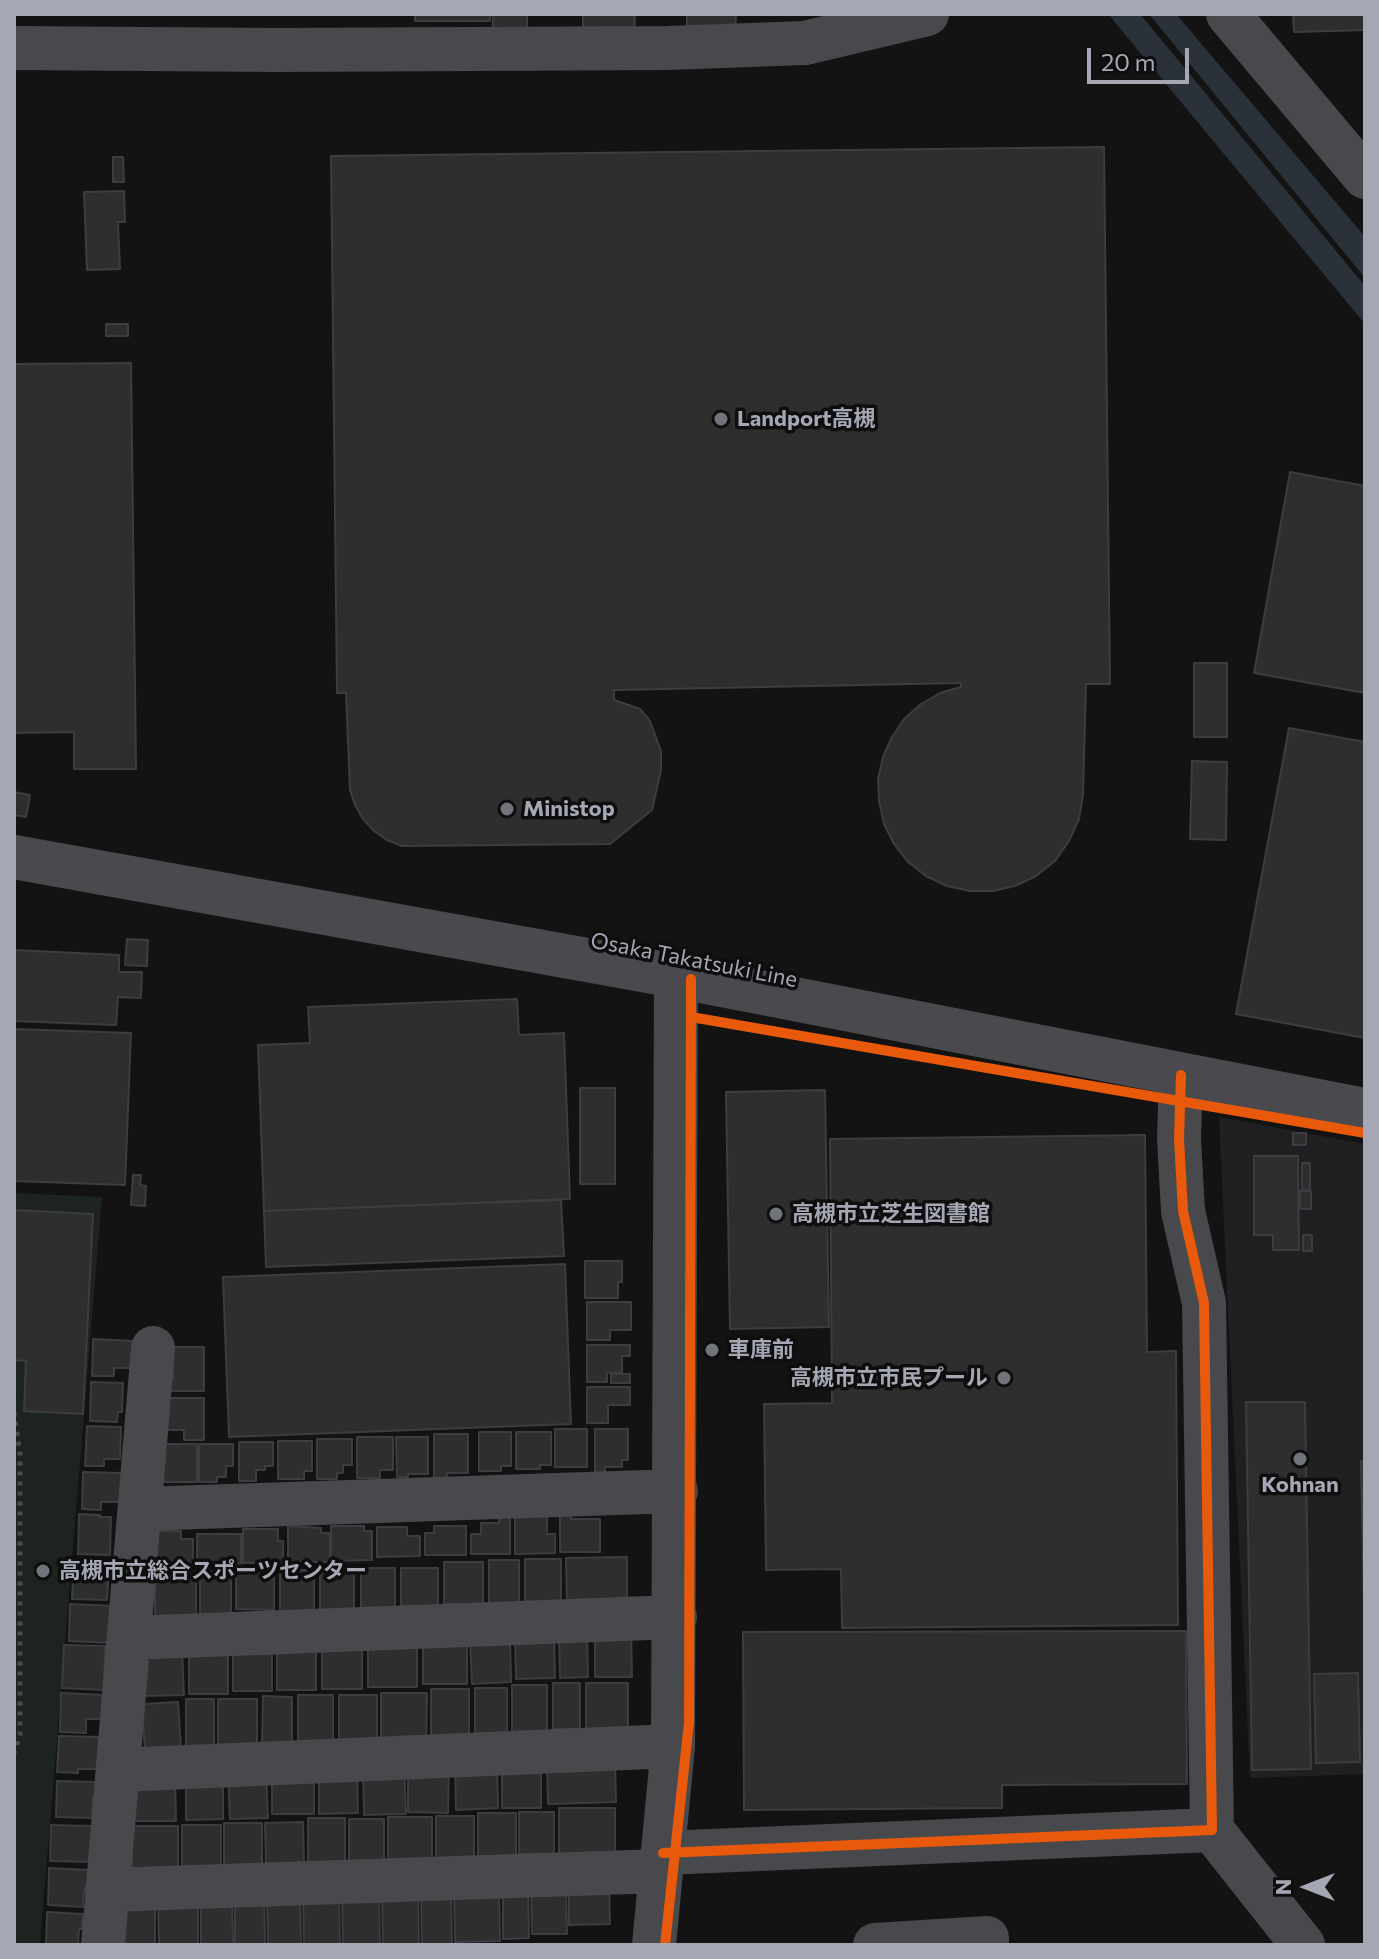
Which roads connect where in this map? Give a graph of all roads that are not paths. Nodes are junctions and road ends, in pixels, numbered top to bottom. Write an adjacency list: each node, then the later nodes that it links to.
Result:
1 (927, 14): 3 (street)
2 (1228, 14): 4 (street)
3 (14, 48)
4 (1365, 177)
5 (14, 857): 6 (main road, Osaka Takatsuki Line)
6 (676, 976): 7 (main road, Osaka Takatsuki Line); 10 (street)
7 (1181, 1075): 8 (main road, Osaka Takatsuki Line); 16 (street)
8 (1365, 1110)
9 (153, 1348): 11 (street)
10 (676, 1491): 11 (street); 12 (street)
11 (140, 1509): 13 (street)
12 (675, 1617): 13 (street); 14 (street)
13 (129, 1638): 15 (street)
14 (673, 1746): 15 (street); 17 (street)
15 (118, 1770): 18 (street)
16 (1212, 1830): 17 (street); 23 (street)
17 (662, 1862): 18 (street); 20 (street)
18 (107, 1890): 19 (street)
19 (103, 1945)
20 (654, 1945)
21 (875, 1945): 22 (street)
22 (987, 1945)
23 (1303, 1945)

